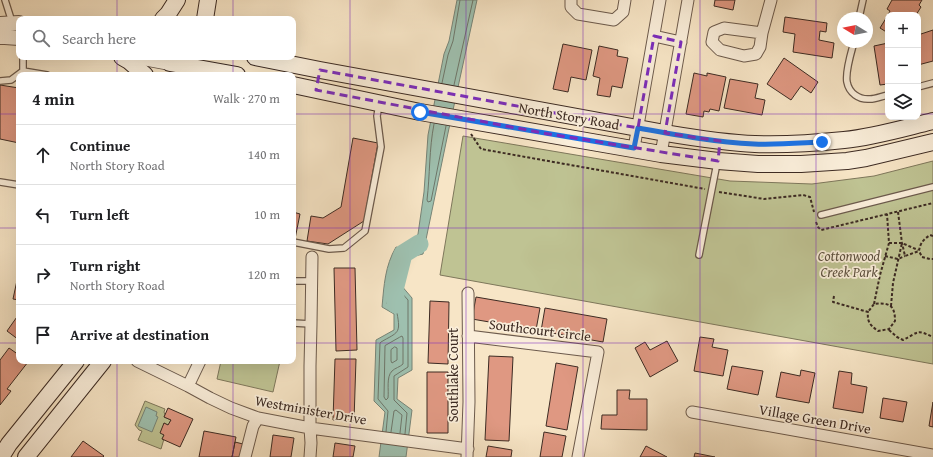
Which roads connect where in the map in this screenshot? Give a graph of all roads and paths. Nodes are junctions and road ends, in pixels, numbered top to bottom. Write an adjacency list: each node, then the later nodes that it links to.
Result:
1 (5, 0): 15 (lane)
2 (177, 0): 12 (main road)
3 (182, 0): 13 (main road)
4 (208, 0): 14 (main road)
5 (571, 0): 6 (street)
6 (625, 0)
7 (660, 0): 17 (street)
8 (688, 0): 20 (street)
9 (771, 0): 16 (street)
10 (863, 0): 11 (lane)
11 (860, 12)
12 (166, 16)
13 (179, 16)
14 (205, 16)
15 (10, 23)
16 (762, 33)
17 (654, 36): 20 (street); 42 (street)
18 (0, 37): 19 (street)
19 (16, 38)
20 (680, 42): 44 (street)
21 (853, 48): 39 (lane)
22 (23, 60): 29 (lane)
23 (127, 60): 31 (main road)
24 (150, 60): 26 (street)
25 (269, 60): 28 (main road, North Story Road)
26 (170, 65): 27 (main road)
27 (197, 66): 32 (main road)
28 (320, 70): 38 (main road); 42 (main road, North Story Road)
29 (24, 71): 30 (lane)
30 (30, 72)
31 (142, 72)
32 (224, 72)
33 (16, 77): 34 (lane)
34 (0, 81)
35 (933, 83): 37 (lane)
36 (296, 86): 38 (main road, North Story Road)
37 (921, 86)
38 (316, 90): 40 (main road, North Story Road)
39 (885, 96)
40 (379, 103): 47 (main road, North Story Road); 60 (lane)
41 (933, 121): 45 (main road, North Story Road)
42 (638, 128): 44 (main road, North Story Road); 47 (street)
43 (469, 132): 53 (path)
44 (665, 133): 45 (main road, North Story Road); 48 (street)
45 (720, 141): 49 (main road)
46 (933, 142): 49 (main road, North Story Road)
47 (634, 148): 48 (main road, North Story Road)
48 (661, 154): 49 (main road, North Story Road)
49 (718, 161): 53 (lane)
50 (0, 182): 51 (lane)
51 (16, 185)
52 (933, 187): 58 (lane)
53 (712, 190): 55 (path); 64 (lane)
54 (933, 203): 56 (path)
55 (814, 212)
56 (898, 212): 57 (path); 62 (path)
57 (887, 214): 58 (path); 61 (path)
58 (818, 218)
59 (933, 236): 63 (path)
60 (296, 243)
61 (889, 243): 62 (path); 65 (path)
62 (902, 243): 63 (path); 66 (path); 68 (path)
63 (919, 251): 66 (path); 69 (path)
64 (699, 255)
65 (885, 256): 68 (path); 74 (path)
66 (905, 256): 68 (path)
67 (312, 257): 71 (street)
68 (898, 259): 75 (path)
69 (933, 259)
70 (296, 281): 71 (lane)
71 (312, 281): 78 (street)
72 (468, 293): 80 (street, Southlake Court)
73 (834, 296): 76 (path)
74 (874, 304): 75 (path); 76 (path)
75 (891, 306): 79 (path)
76 (868, 312): 79 (path)
77 (296, 323): 78 (lane)
78 (311, 324): 89 (street)
79 (889, 330): 81 (path)
80 (468, 336): 90 (street, Southlake Court); 96 (street, Southcourt Circle)
81 (933, 337)
82 (74, 364): 91 (main road)
83 (101, 364): 93 (main road)
84 (142, 364): 86 (street, Westminister Drive)
85 (199, 364): 86 (street)
86 (188, 386): 88 (street, Westminister Drive)
87 (692, 412): 92 (street, Village Green Drive)
88 (258, 418): 89 (street, Westminister Drive); 94 (street)
89 (310, 428): 90 (street, Westminister Drive); 95 (street)
90 (467, 453)
91 (6, 454)
92 (933, 455)
93 (26, 457)
94 (245, 457)
95 (310, 457)
96 (578, 457)

